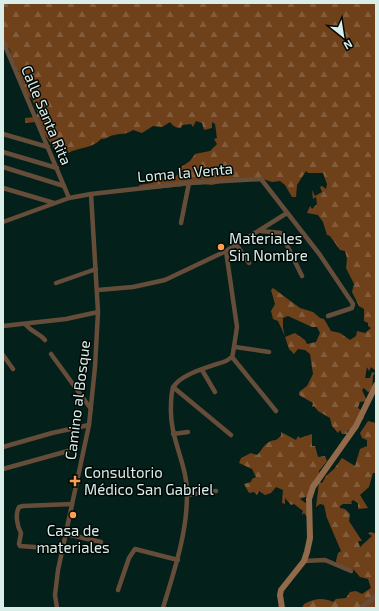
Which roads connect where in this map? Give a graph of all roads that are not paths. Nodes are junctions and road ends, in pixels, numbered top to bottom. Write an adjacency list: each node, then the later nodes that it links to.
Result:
1 (3, 41): 3 (street, Calle Santa Rita)
2 (3, 134): 3 (street)
3 (48, 147): 6 (street, Calle Santa Rita)
4 (3, 152): 6 (street)
5 (3, 167): 8 (street)
6 (57, 168): 8 (street, Calle Santa Rita)
7 (189, 183): 10 (street, Loma la Venta); 13 (street, Loma la Venta); 15 (street)
8 (64, 186): 11 (street, Calle Santa Rita)
9 (3, 188): 12 (street)
10 (91, 194): 11 (street, Loma la Venta); 20 (street, Camino al Bosque)
11 (69, 198): 12 (street, Loma la Venta)
12 (54, 203): 14 (street, Loma la Venta)
13 (287, 213): 16 (street); 25 (street)
14 (3, 222)
15 (180, 223)
16 (260, 231): 17 (street); 21 (street)
17 (236, 244): 18 (street); 19 (street)
18 (226, 251): 23 (street); 29 (street)
19 (249, 263)
20 (96, 269): 22 (street); 23 (street, Camino al Bosque)
21 (302, 276)
22 (56, 283)
23 (98, 290): 24 (street, Camino al Bosque)
24 (98, 312): 26 (street); 39 (street, Camino al Bosque)
25 (328, 316)
26 (25, 324): 27 (street); 28 (street)
27 (3, 326)
28 (45, 340)
29 (235, 348): 30 (street); 33 (street)
30 (269, 352)
31 (51, 354): 39 (street)
32 (3, 355): 34 (street)
33 (232, 357): 35 (street); 40 (street)
34 (13, 369)
35 (202, 370): 37 (street); 38 (street)
36 (376, 385): 55 (main road)
37 (173, 387): 43 (street); 44 (street)
38 (215, 392)
39 (91, 409): 41 (street, Camino al Bosque)
40 (276, 411)
41 (89, 425): 45 (street); 50 (street, Camino al Bosque)
42 (188, 432): 43 (street)
43 (173, 434): 49 (street)
44 (231, 435)
45 (3, 447)
46 (68, 451): 47 (street)
47 (3, 468)
48 (216, 491): 49 (street)
49 (188, 495): 54 (street)
50 (72, 504): 51 (street, Camino al Bosque); 53 (street)
51 (66, 534): 52 (street); 53 (street, Camino al Bosque)
52 (101, 542)
53 (62, 549): 59 (street, Camino al Bosque)
54 (178, 560): 57 (street); 60 (street)
55 (304, 561): 56 (street); 61 (main road)
56 (351, 571)
57 (118, 590)
58 (376, 596): 62 (street)
59 (56, 608)
60 (163, 608)
61 (282, 608)
62 (361, 608)

